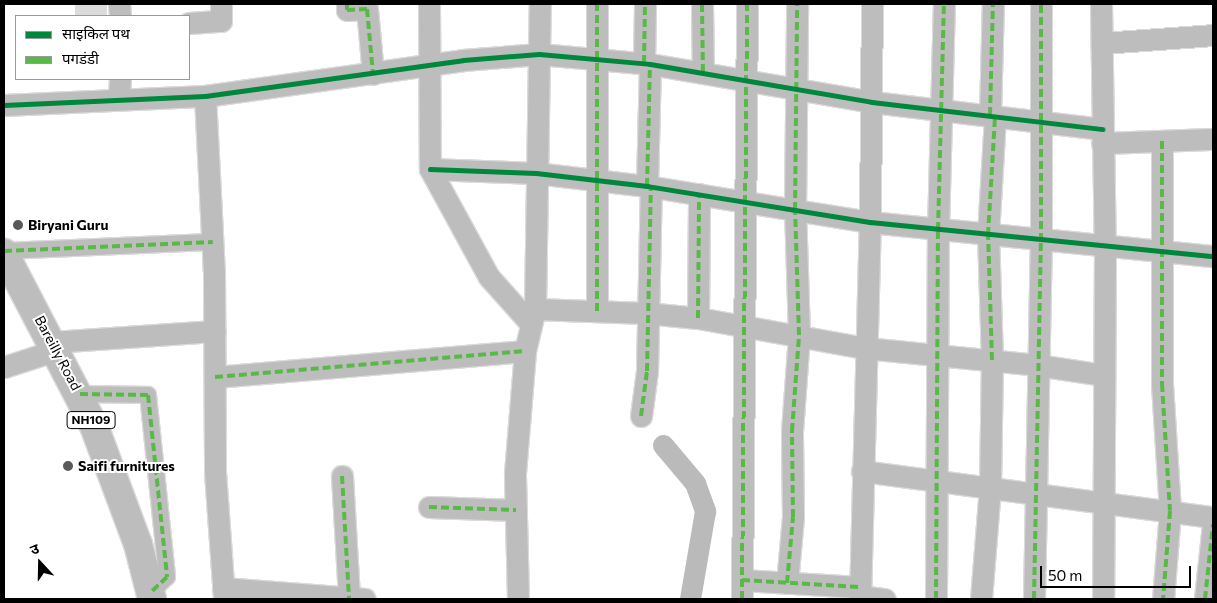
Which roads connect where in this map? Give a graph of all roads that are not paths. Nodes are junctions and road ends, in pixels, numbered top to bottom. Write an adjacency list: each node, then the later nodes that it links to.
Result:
1 (221, 4): 15 (street)
2 (347, 4): 23 (street)
3 (429, 4): 21 (street)
4 (540, 4): 18 (street)
5 (597, 4): 19 (street)
6 (645, 4): 20 (street)
7 (702, 4): 22 (street)
8 (747, 4): 24 (street)
9 (797, 4): 26 (street)
10 (872, 4): 28 (street)
11 (944, 4): 30 (street)
12 (993, 4): 31 (street)
13 (1042, 4): 32 (street)
14 (1101, 4): 17 (street)
15 (190, 23)
16 (1213, 35): 17 (street)
17 (1102, 43): 33 (street)
18 (539, 54): 19 (street); 21 (street); 37 (street)
19 (597, 59): 20 (street); 38 (street)
20 (647, 63): 22 (street); 39 (street)
21 (428, 65): 23 (street); 36 (street)
22 (703, 72): 24 (street)
23 (373, 74): 27 (street)
24 (746, 80): 26 (street); 41 (street)
25 (119, 88): 27 (street); 29 (street)
26 (797, 88): 28 (street); 42 (street)
27 (205, 96): 47 (street)
28 (872, 102): 30 (street); 43 (street)
29 (4, 105)
30 (943, 110): 31 (street); 44 (street)
31 (993, 116): 32 (street); 45 (street)
32 (1040, 122): 33 (street); 46 (street)
33 (1102, 136): 35 (street); 48 (street)
34 (1213, 139): 35 (street)
35 (1162, 141): 50 (street)
36 (430, 169): 37 (street); 54 (street)
37 (536, 173): 38 (street); 54 (street)
38 (597, 180): 39 (street); 52 (street)
39 (649, 186): 40 (street); 53 (street)
40 (699, 194): 41 (street); 55 (street)
41 (748, 203): 42 (street); 56 (street)
42 (795, 210): 43 (street); 58 (street)
43 (870, 222): 44 (street); 60 (street)
44 (938, 230): 45 (street); 62 (street)
45 (988, 235): 46 (street); 63 (street)
46 (1041, 240): 48 (street); 64 (street)
47 (213, 242): 49 (street); 57 (street)
48 (1105, 247): 50 (street); 66 (street)
49 (4, 252): 59 (highway, Bareilly Road / NH109)
50 (1163, 252): 51 (street); 78 (street)
51 (1213, 256)
52 (597, 311): 53 (street); 54 (street)
53 (646, 312): 55 (street); 69 (street)
54 (533, 316): 61 (street)
55 (698, 318): 56 (street)
56 (742, 324): 58 (street); 82 (street)
57 (215, 331): 59 (street); 67 (street)
58 (799, 335): 60 (street); 81 (street)
59 (54, 346): 65 (street); 68 (highway, Bareilly Road / NH109)
60 (865, 348): 62 (street); 70 (street)
61 (525, 351): 67 (street); 77 (street)
62 (938, 355): 63 (street); 72 (street)
63 (992, 360): 64 (street); 73 (street)
64 (1038, 365): 66 (street); 74 (street)
65 (4, 367)
66 (1104, 375): 75 (street)
67 (215, 377): 83 (street)
68 (80, 394): 85 (highway, Bareilly Road / NH109); 85 (street)
69 (641, 416)
70 (862, 471): 72 (street); 84 (street)
71 (342, 476): 86 (street)
72 (938, 480): 73 (street); 89 (street)
73 (990, 488): 74 (street); 90 (street)
74 (1036, 494): 75 (street); 91 (street)
75 (1104, 502): 78 (street); 92 (street)
76 (429, 507): 77 (street)
77 (516, 510): 87 (street)
78 (1170, 511): 79 (street); 93 (street)
79 (1213, 517)
80 (1213, 524): 94 (street)
81 (787, 583): 82 (street); 84 (street)
82 (742, 589)
83 (223, 594): 86 (street)
84 (859, 594): 88 (street)
85 (151, 596)
86 (357, 599)
87 (518, 599)
88 (884, 599)
89 (936, 599)
90 (981, 599)
91 (1034, 599)
92 (1103, 599)
93 (1163, 599)
94 (1205, 599)

